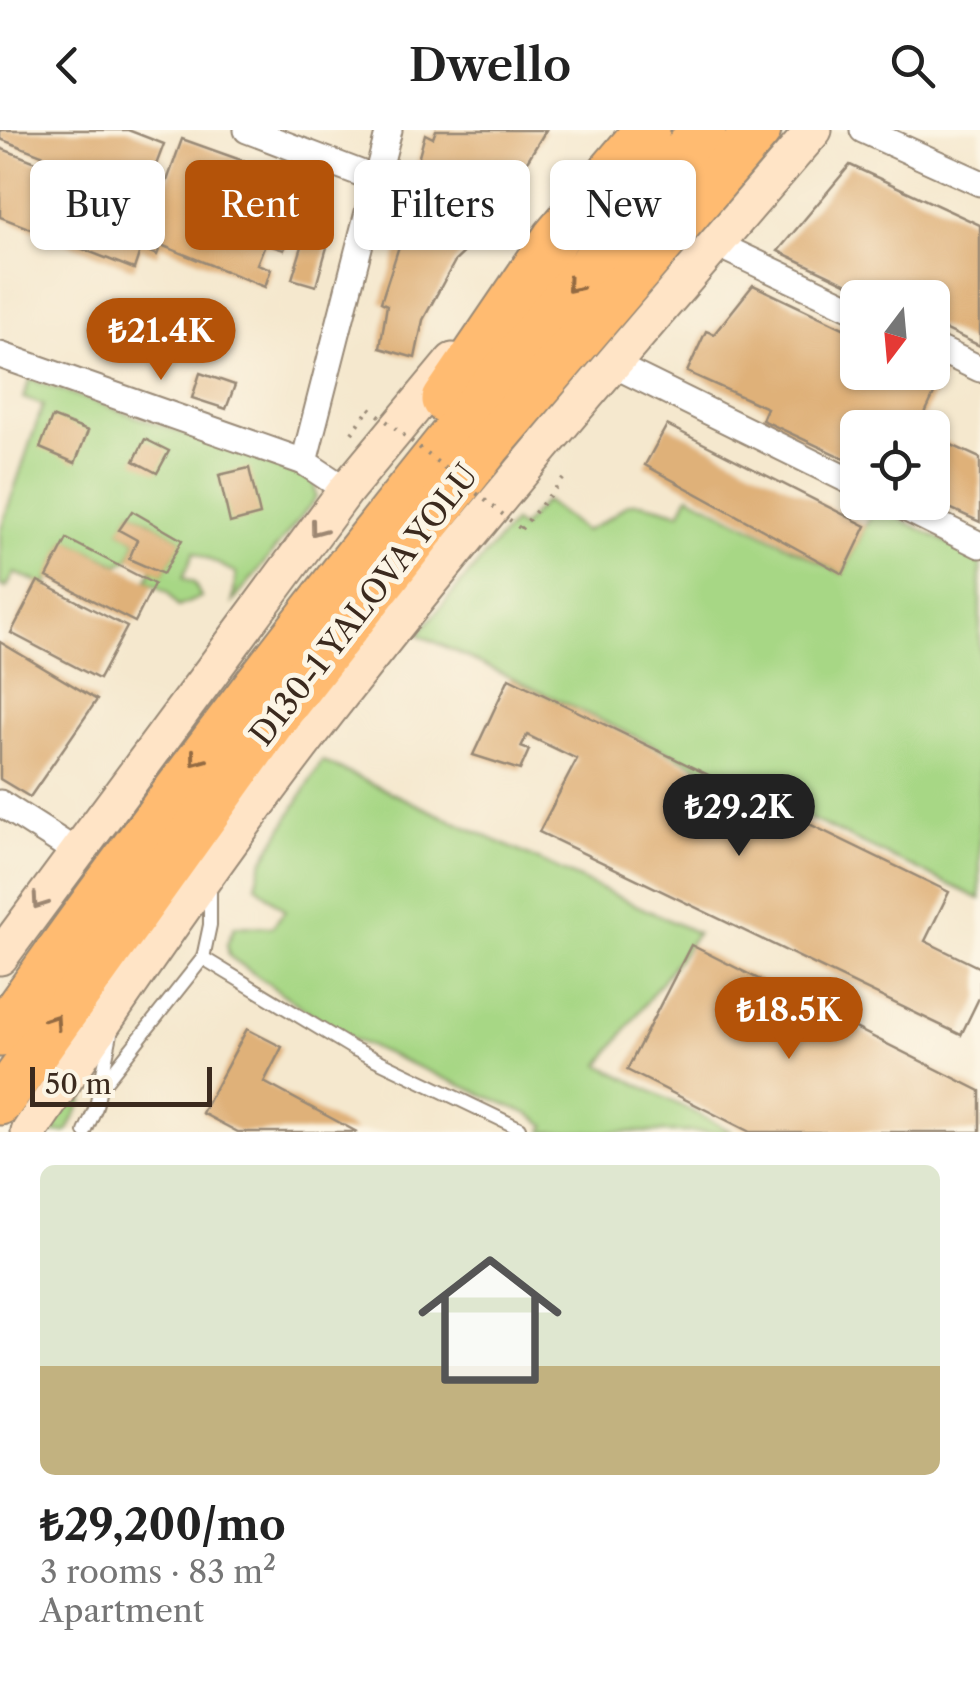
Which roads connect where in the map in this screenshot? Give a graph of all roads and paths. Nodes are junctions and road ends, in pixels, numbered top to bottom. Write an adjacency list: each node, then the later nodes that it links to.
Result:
1 (247, 130): 11 (street)
2 (389, 130): 9 (street)
3 (647, 130): 10 (highway)
4 (703, 130): 30 (highway, one-way to 30)
5 (758, 130): 23 (highway, D130-1 YALOVA YOLU)
6 (788, 130): 23 (highway)
7 (814, 130): 14 (street)
8 (863, 130): 12 (street)
9 (381, 160)
10 (621, 160)
11 (354, 171)
12 (980, 184)
13 (550, 244): 27 (street)
14 (716, 244): 17 (street); 20 (street)
15 (550, 246): 30 (highway)
16 (358, 250): 24 (street)
17 (840, 303)
18 (0, 355): 24 (street)
19 (950, 355): 21 (street)
20 (612, 364): 25 (street); 33 (street)
21 (980, 369)
22 (370, 408): 26 (path, bridge)
23 (488, 446): 39 (highway, D130-1 YALOVA YOLU, one-way to 23)
24 (304, 462): 27 (street)
25 (840, 476)
26 (564, 478)
27 (346, 490): 32 (street, one-way to 32)
28 (929, 520): 29 (street)
29 (980, 546)
30 (238, 704): 37 (highway, one-way to 37)
31 (0, 803): 32 (street)
32 (75, 851): 34 (street, one-way to 34)
33 (210, 872): 35 (lane); 36 (street)
34 (0, 956)
35 (202, 958): 38 (lane); 42 (lane)
36 (116, 1004): 38 (lane); 40 (street)
37 (0, 1034)
38 (101, 1087): 41 (lane)
39 (0, 1102)
40 (29, 1132)
41 (85, 1132)
42 (516, 1132)

